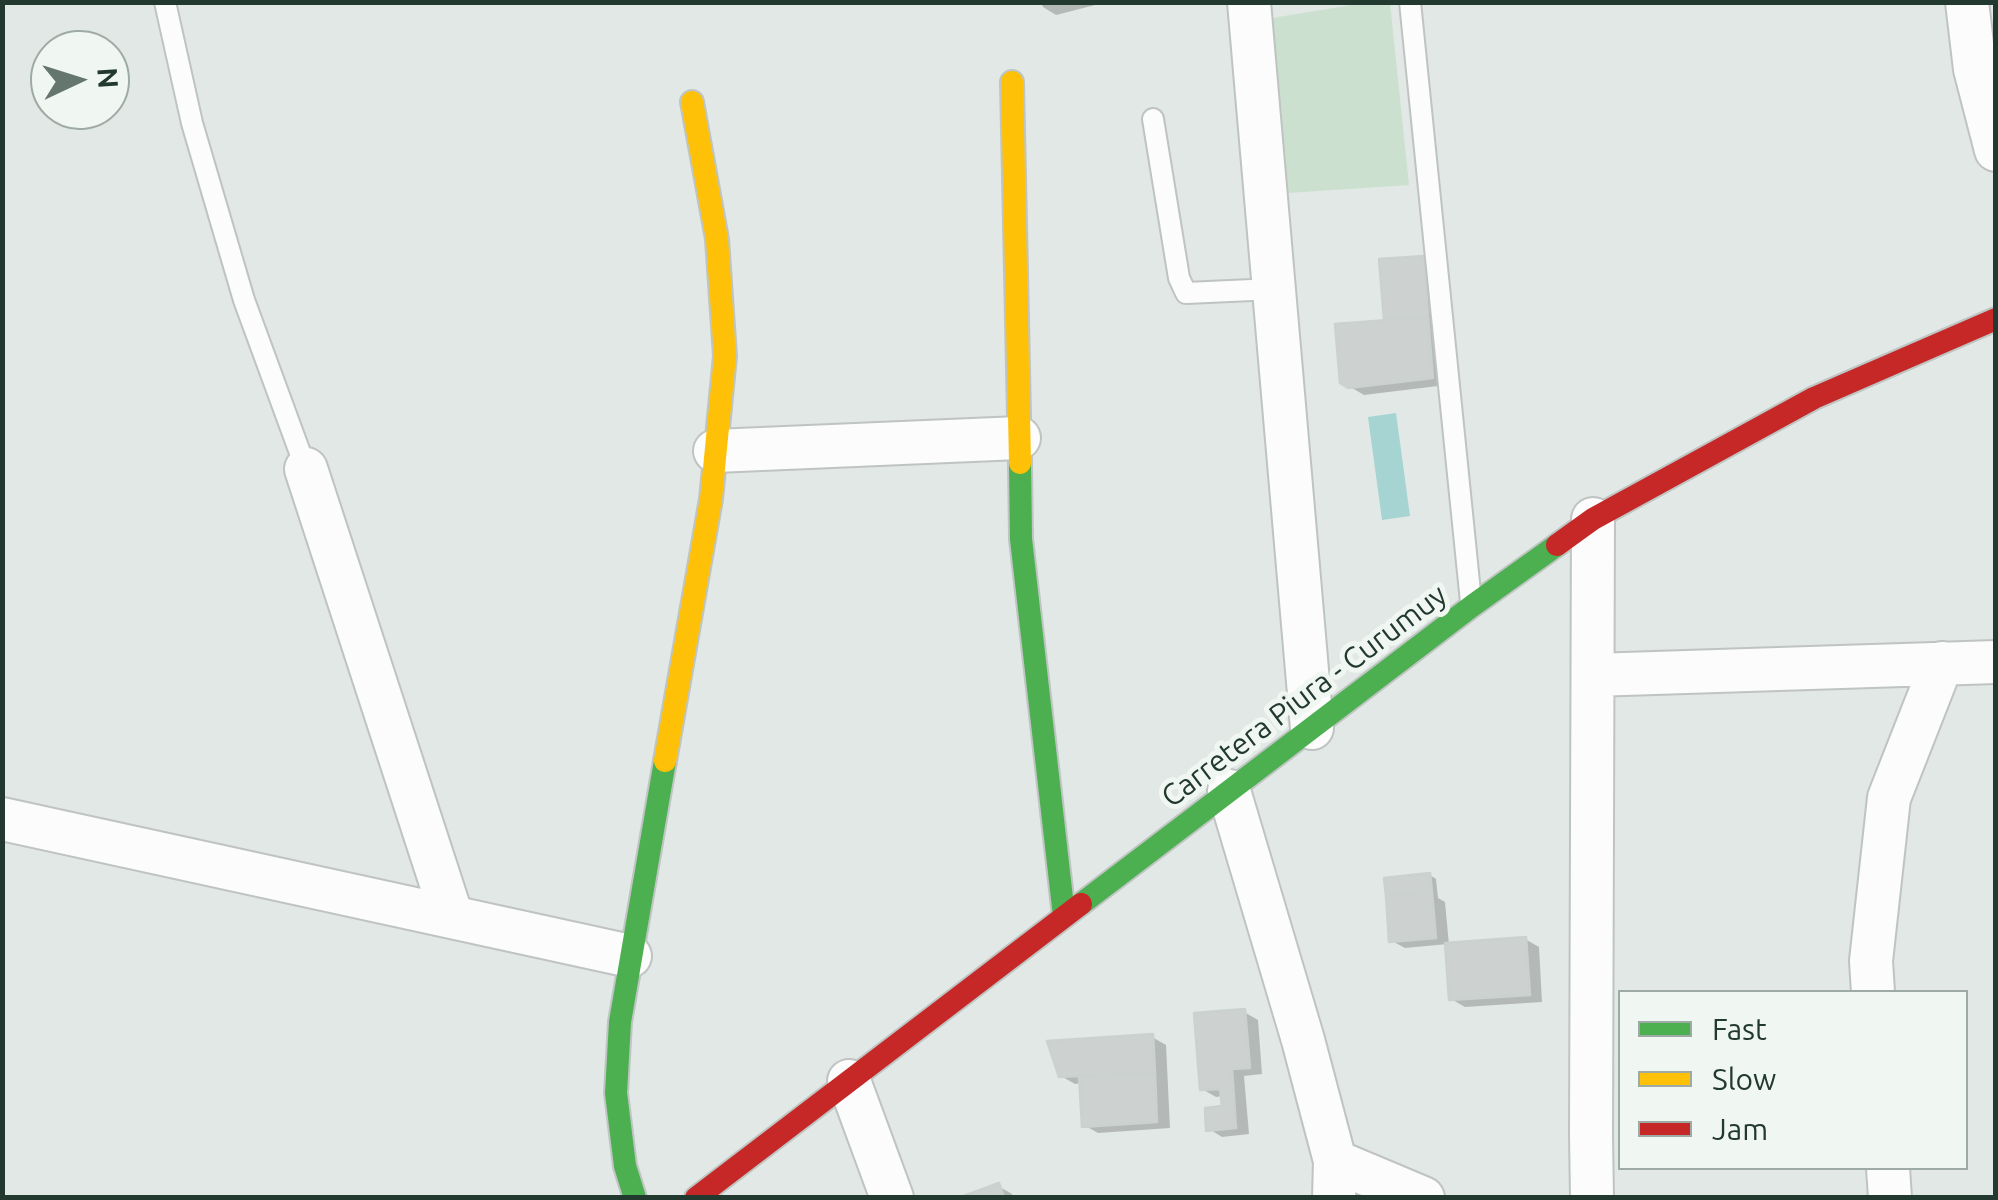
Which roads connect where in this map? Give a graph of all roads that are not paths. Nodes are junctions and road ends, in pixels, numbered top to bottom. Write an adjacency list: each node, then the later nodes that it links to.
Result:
1 (165, 2): 13 (lane)
2 (1249, 2): 9 (street)
3 (1410, 2): 15 (lane)
4 (1967, 2): 8 (street)
5 (1012, 82): 11 (street)
6 (692, 102): 12 (street)
7 (1153, 119): 9 (lane)
8 (1996, 150)
9 (1274, 289): 19 (street)
10 (1996, 320): 14 (street, Carretera Piura - Curumuy)
11 (1019, 438): 12 (street); 22 (street)
12 (715, 451): 24 (street)
13 (306, 469): 23 (street)
14 (1594, 519): 15 (street, Carretera Piura - Curumuy); 18 (street)
15 (1472, 606): 19 (street, Carretera Piura - Curumuy)
16 (1942, 662): 17 (street); 18 (street); 25 (street)
17 (1996, 662)
18 (1593, 675): 33 (street)
19 (1312, 728): 20 (street, Carretera Piura - Curumuy)
20 (1229, 791): 22 (street, Carretera Piura - Curumuy); 28 (street)
21 (2, 819): 23 (street)
22 (1064, 916): 26 (street, Carretera Piura - Curumuy)
23 (452, 917): 24 (street)
24 (630, 956): 29 (street)
25 (1873, 990)
26 (848, 1081): 30 (street, Carretera Piura - Curumuy); 31 (street)
27 (1888, 1170): 34 (street)
28 (1334, 1180): 32 (street)
29 (634, 1198)
30 (696, 1198)
31 (892, 1198)
32 (1423, 1198)
33 (1592, 1198)
34 (1890, 1198)

